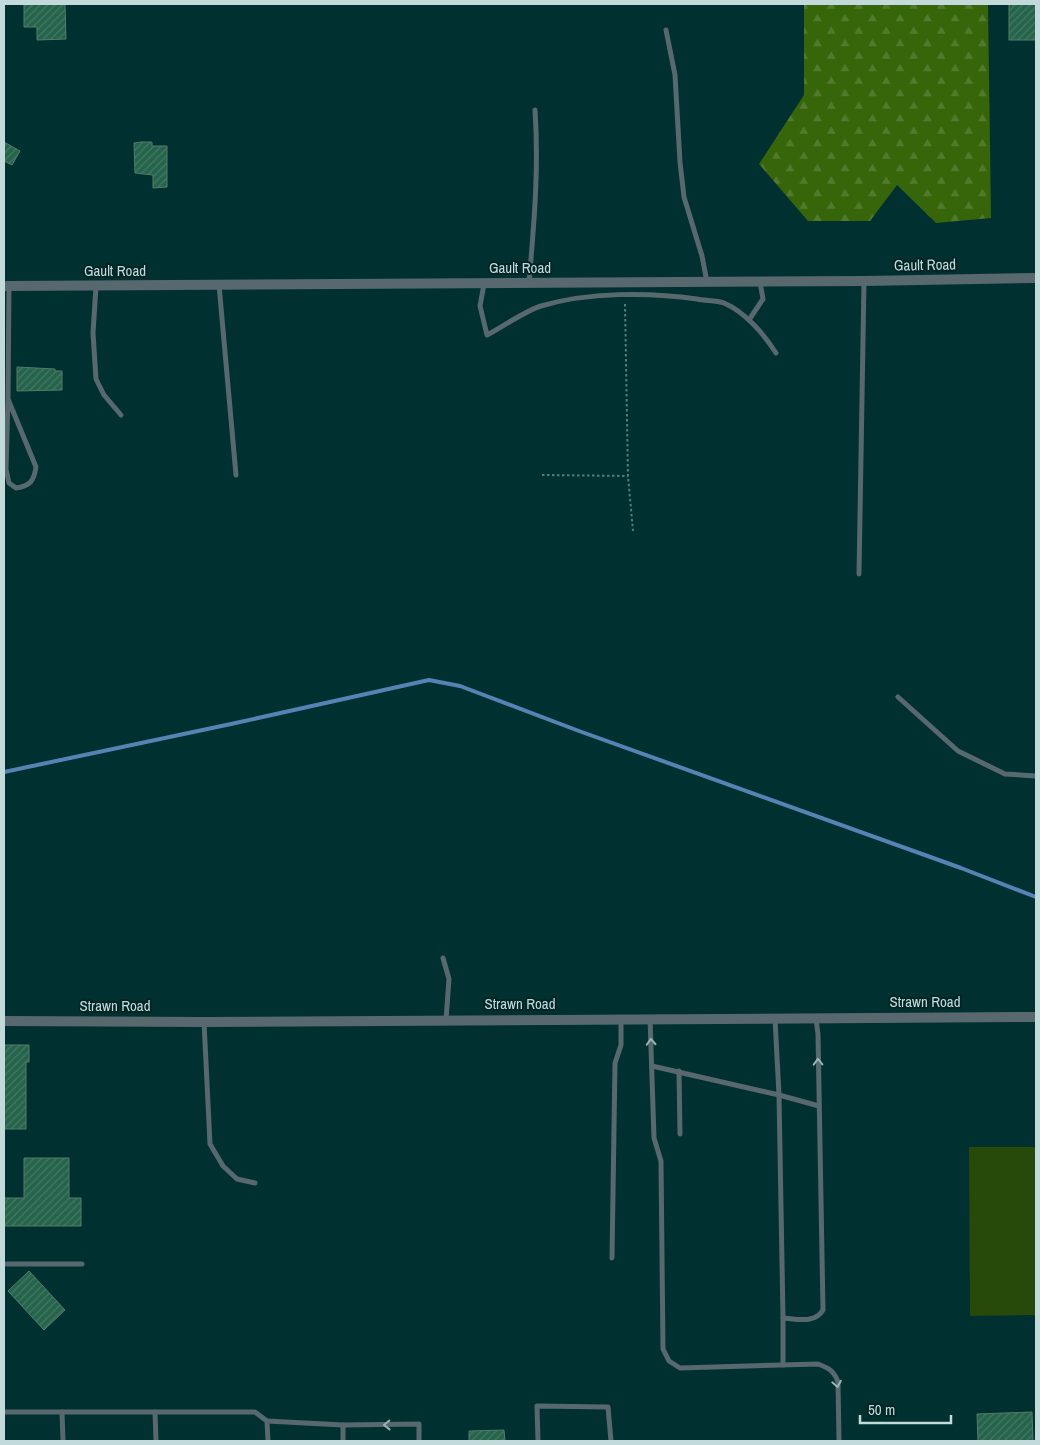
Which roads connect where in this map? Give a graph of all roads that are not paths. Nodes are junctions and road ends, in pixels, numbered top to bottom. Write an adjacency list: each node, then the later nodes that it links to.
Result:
1 (666, 30): 6 (lane)
2 (535, 110): 8 (lane)
3 (1036, 278): 5 (street, Gault Road)
4 (760, 281): 5 (street, Gault Road); 6 (street, Gault Road); 12 (lane)
5 (864, 281): 17 (lane)
6 (707, 282): 8 (street, Gault Road)
7 (484, 283): 8 (street, Gault Road); 9 (street, Gault Road); 12 (lane)
8 (529, 283)
9 (219, 285): 11 (street, Gault Road); 16 (lane)
10 (7, 286): 11 (street, Gault Road); 14 (lane)
11 (96, 286): 15 (lane)
12 (749, 320): 13 (lane)
13 (776, 353)
14 (8, 399): 14 (lane)
15 (121, 415)
16 (236, 475)
17 (859, 574)
18 (898, 697): 19 (lane)
19 (1036, 776)
20 (442, 958): 26 (lane)
21 (1036, 1017): 25 (street, Strawn Road)
22 (622, 1018): 23 (street, Strawn Road); 26 (street, Strawn Road); 35 (lane)
23 (650, 1018): 24 (street, Strawn Road); 29 (lane, one-way to 23)
24 (775, 1018): 25 (street, Strawn Road); 31 (lane)
25 (816, 1018): 32 (lane, one-way to 25)
26 (446, 1020): 28 (street, Strawn Road)
27 (4, 1021): 28 (street, Strawn Road)
28 (204, 1022): 34 (lane)
29 (652, 1066): 30 (lane); 39 (lane)
30 (679, 1071): 31 (lane); 33 (lane)
31 (779, 1095): 32 (lane); 38 (lane)
32 (819, 1106): 38 (lane)
33 (680, 1134)
34 (255, 1183)
35 (612, 1258)
36 (4, 1264): 37 (lane)
37 (82, 1264)
38 (783, 1318): 39 (lane)
39 (783, 1365): 52 (lane, one-way to 52)
40 (4, 1412): 41 (lane)
41 (62, 1412): 42 (lane); 45 (lane)
42 (155, 1412): 43 (lane); 46 (lane)
43 (268, 1421): 44 (lane); 47 (lane)
44 (343, 1425): 48 (lane); 49 (lane, one-way to 44)
45 (63, 1441)
46 (156, 1441)
47 (268, 1441)
48 (343, 1441)
49 (419, 1441)
50 (538, 1441): 51 (lane)
51 (611, 1441)
52 (839, 1441)

